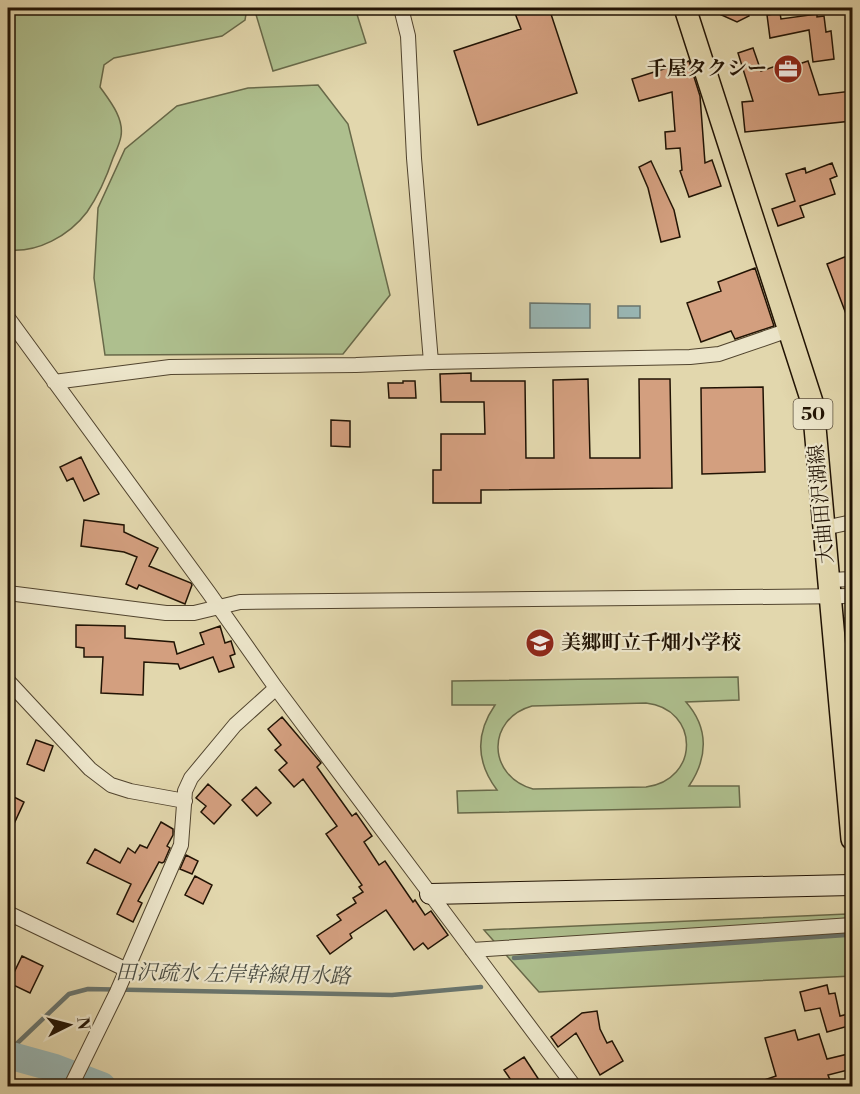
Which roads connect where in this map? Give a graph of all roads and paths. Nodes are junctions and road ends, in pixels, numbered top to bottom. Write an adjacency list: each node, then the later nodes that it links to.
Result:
1 (401, 8): 5 (street)
2 (685, 8): 4 (main road, 大曲田沢湖線 / 50)
3 (8, 318): 6 (street)
4 (789, 330): 5 (street); 8 (main road, 大曲田沢湖線 / 50)
5 (431, 362): 6 (street)
6 (54, 382): 13 (street)
7 (852, 522): 8 (street)
8 (824, 528): 10 (main road, 大曲田沢湖線 / 50)
9 (852, 579): 10 (street)
10 (829, 588): 12 (street); 13 (street); 17 (main road, 大曲田沢湖線 / 50)
11 (8, 593): 13 (street)
12 (852, 596)
13 (219, 607): 15 (street)
14 (8, 681): 16 (street)
15 (276, 688): 16 (street); 19 (street)
16 (185, 801): 23 (street)
17 (852, 839)
18 (852, 885): 19 (street)
19 (430, 894): 22 (street)
20 (8, 913): 23 (street)
21 (852, 925): 22 (street)
22 (472, 950): 25 (street)
23 (127, 970): 24 (street)
24 (71, 1086)
25 (574, 1086)

